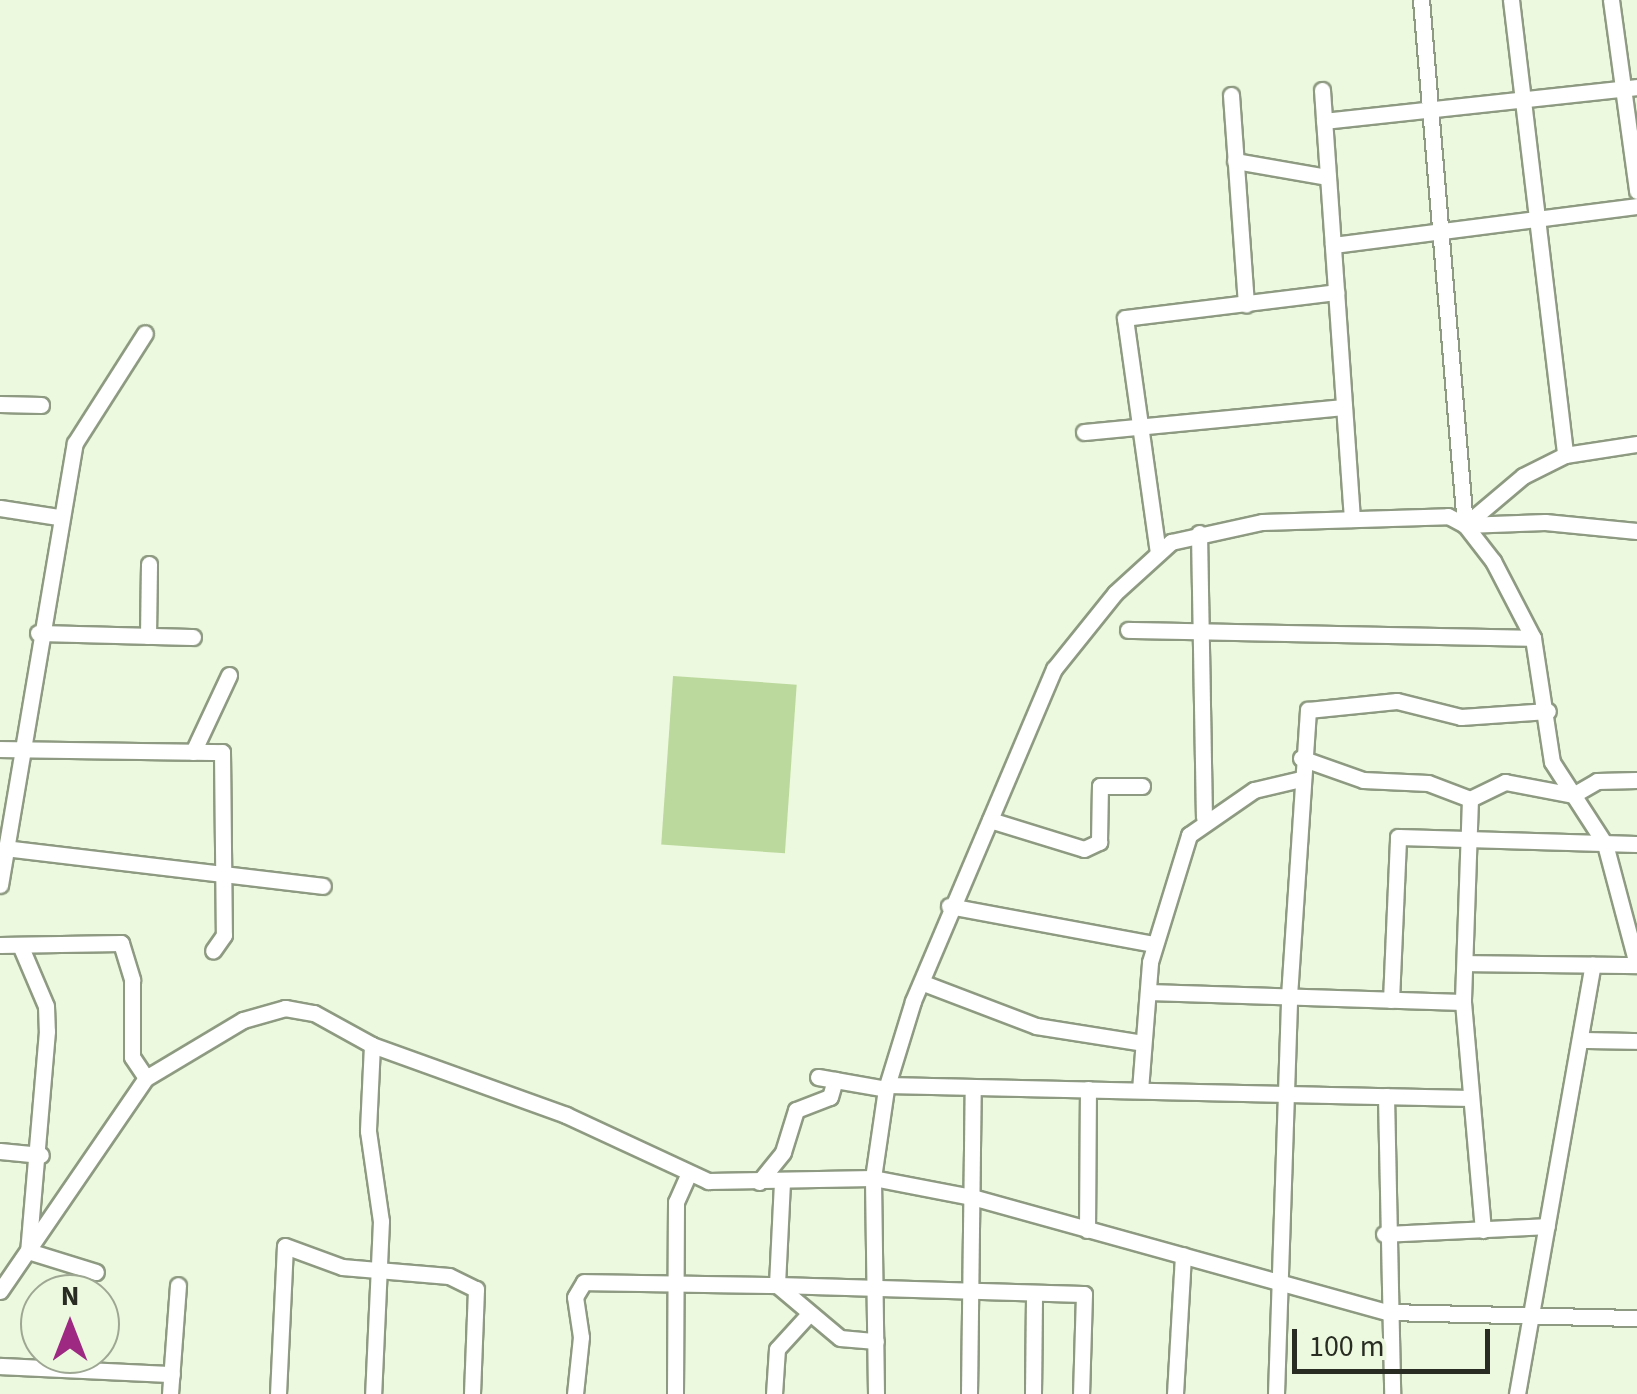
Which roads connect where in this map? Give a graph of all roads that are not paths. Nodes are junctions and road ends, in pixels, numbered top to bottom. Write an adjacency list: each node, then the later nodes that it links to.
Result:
1 (1421, 0): 8 (street)
2 (1511, 0): 7 (street)
3 (1611, 0): 4 (street)
4 (1630, 87): 7 (street); 12 (street)
5 (1322, 90): 9 (street)
6 (1230, 95): 10 (street)
7 (1524, 99): 8 (street); 14 (street)
8 (1430, 110): 9 (street); 15 (street)
9 (1324, 121): 11 (street)
10 (1235, 160): 11 (street); 18 (street)
11 (1328, 178): 16 (street)
12 (1637, 191)
13 (1637, 206): 14 (street)
14 (1539, 218): 15 (street); 26 (street)
15 (1440, 232): 16 (street); 30 (street)
16 (1333, 245): 17 (street)
17 (1336, 292): 18 (street); 22 (street)
18 (1246, 304): 23 (street)
19 (144, 332): 28 (street)
20 (0, 404): 21 (street)
21 (42, 405)
22 (1344, 408): 23 (street); 29 (street)
23 (1140, 427): 24 (street); 33 (street)
24 (1084, 432)
25 (1637, 444): 26 (street)
26 (1565, 455): 30 (street)
27 (0, 508): 28 (street)
28 (58, 517): 37 (street)
29 (1352, 519): 30 (street); 32 (street)
30 (1465, 525): 31 (street); 40 (street)
31 (1637, 532)
32 (1199, 533): 33 (street); 36 (street)
33 (1158, 553): 53 (street)
34 (149, 564): 38 (street)
35 (1128, 630): 36 (street)
36 (1198, 632): 40 (street); 52 (street)
37 (38, 633): 38 (street); 44 (street)
38 (148, 636): 39 (street)
39 (193, 637)
40 (1533, 638): 42 (street)
41 (228, 675): 45 (street)
42 (1548, 712): 46 (street); 50 (street)
43 (0, 749): 44 (street)
44 (19, 750): 45 (street); 57 (street)
45 (193, 752): 58 (street)
46 (1301, 758): 47 (street); 51 (street)
47 (1301, 779): 52 (street); 71 (street)
48 (1637, 780): 50 (street)
49 (1142, 786): 53 (street)
50 (1573, 794): 51 (street); 55 (street)
51 (1470, 798): 54 (street)
52 (1204, 817): 63 (street)
53 (990, 820): 61 (street)
54 (1466, 841): 55 (street); 66 (street); 72 (street)
55 (1605, 844): 56 (street); 68 (street)
56 (1637, 844)
57 (3, 858): 58 (street); 59 (street)
58 (219, 868): 60 (street); 65 (street)
59 (0, 885)
60 (323, 886)
61 (950, 906): 63 (street); 69 (street)
62 (20, 944): 64 (street); 78 (street); 87 (street)
63 (1154, 944): 70 (street)
64 (0, 945)
65 (213, 950)
66 (1465, 963): 67 (street); 73 (street)
67 (1593, 965): 68 (street); 74 (street)
68 (1637, 965)
69 (926, 984): 76 (street); 79 (street)
70 (1148, 992): 71 (street); 76 (street)
71 (1288, 996): 72 (street); 83 (street)
72 (1392, 1000): 73 (street)
73 (1462, 1002): 85 (street)
74 (1580, 1040): 75 (street); 93 (street)
75 (1637, 1041)
76 (1144, 1043): 82 (street)
77 (372, 1045): 78 (street); 88 (street); 99 (street)
78 (146, 1078): 97 (street)
79 (886, 1087): 80 (street); 89 (street); 90 (street)
80 (973, 1087): 81 (street); 92 (street)
81 (1088, 1089): 82 (street); 94 (street)
82 (1140, 1090): 83 (street)
83 (1286, 1094): 84 (street); 101 (street)
84 (1386, 1096): 85 (street); 96 (street)
85 (1471, 1098): 95 (street)
86 (0, 1150): 87 (street)
87 (40, 1156): 97 (street)
88 (687, 1176): 90 (street); 102 (street)
89 (873, 1178): 91 (street); 92 (street); 105 (street)
90 (760, 1182): 91 (street)
91 (782, 1182): 103 (street)
92 (972, 1197): 94 (street); 107 (street)
93 (1547, 1226): 95 (street); 111 (street)
94 (1087, 1230): 98 (street)
95 (1483, 1230): 96 (street)
96 (1384, 1234): 109 (street)
97 (28, 1251): 100 (street); 106 (street)
98 (1183, 1255): 101 (street); 127 (street)
99 (376, 1268): 117 (street); 118 (street); 119 (street)
100 (96, 1272)
101 (1281, 1281): 109 (street); 128 (street)
102 (676, 1283): 103 (street); 120 (street); 121 (street)
103 (777, 1285): 105 (street); 110 (street)
104 (178, 1286): 115 (street)
105 (876, 1288): 107 (street); 113 (street)
106 (0, 1291)
107 (970, 1292): 108 (street); 124 (street)
108 (1034, 1293): 125 (street); 126 (street)
109 (1388, 1312): 111 (street); 129 (street)
110 (808, 1315): 113 (street); 122 (street)
111 (1531, 1315): 112 (street); 130 (street)
112 (1637, 1318)
113 (876, 1341): 123 (street)
114 (0, 1366): 115 (street)
115 (172, 1374): 116 (street)
116 (170, 1394)
117 (278, 1394)
118 (373, 1394)
119 (472, 1394)
120 (575, 1394)
121 (675, 1394)
122 (774, 1394)
123 (876, 1394)
124 (970, 1394)
125 (1033, 1394)
126 (1081, 1394)
127 (1175, 1394)
128 (1276, 1394)
129 (1392, 1394)
130 (1517, 1394)

